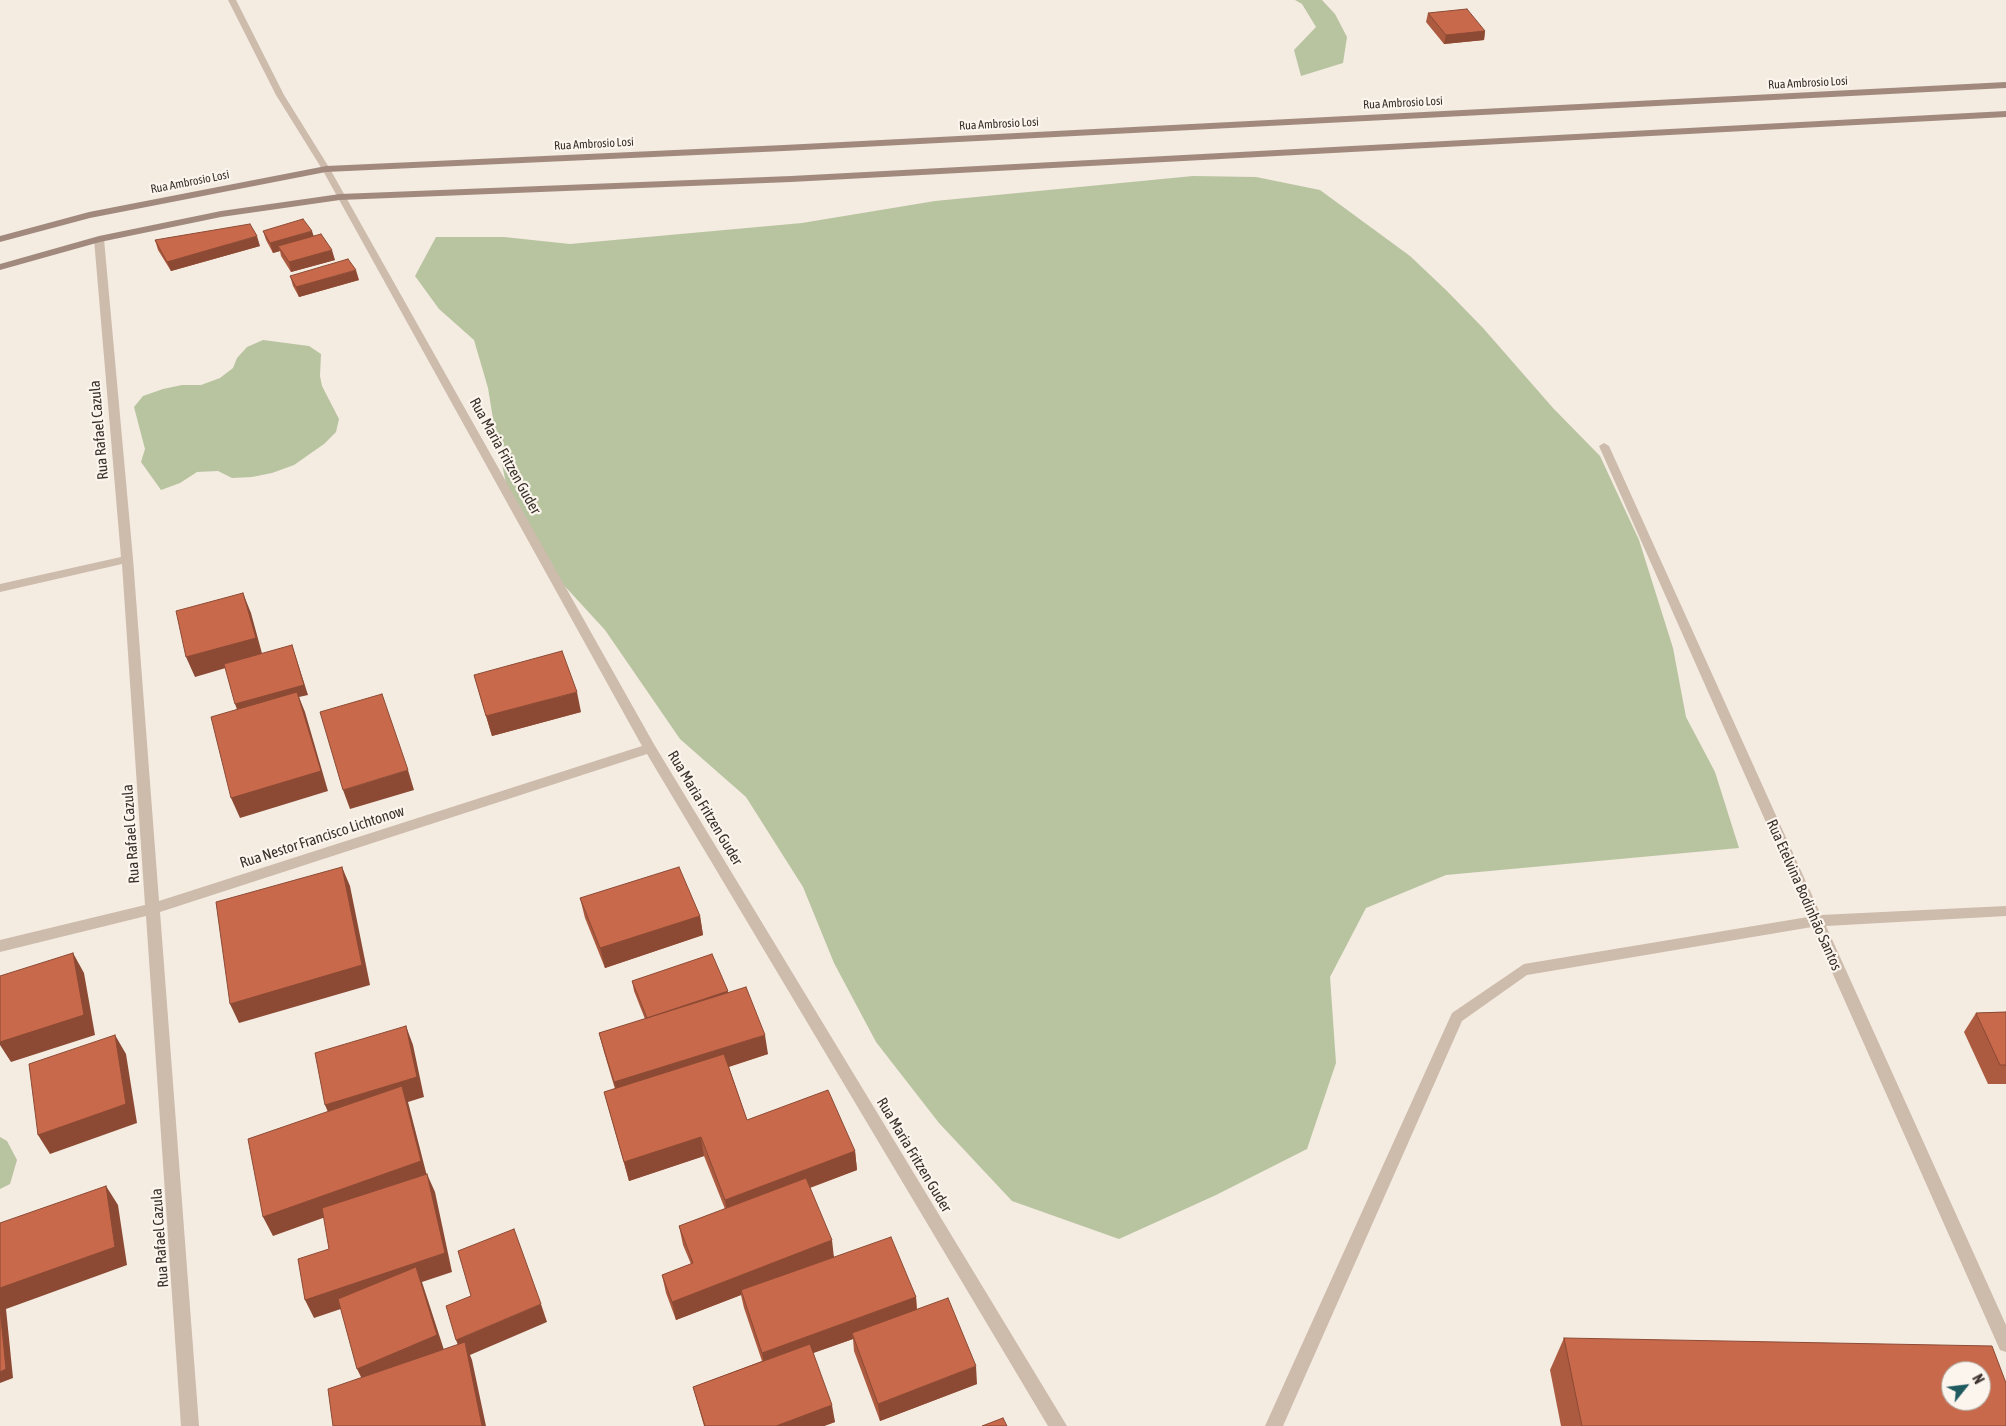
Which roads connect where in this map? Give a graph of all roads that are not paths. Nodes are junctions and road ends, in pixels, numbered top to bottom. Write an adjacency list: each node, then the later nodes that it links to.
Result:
1 (232, 0): 4 (street, Rua Maria Fritzen Guder)
2 (2006, 85): 4 (street, Rua Ambrosio Losi)
3 (2006, 114): 5 (street)
4 (326, 169): 5 (street, Rua Maria Fritzen Guder); 6 (street, Rua Ambrosio Losi)
5 (340, 197): 7 (street); 12 (street, Rua Maria Fritzen Guder)
6 (0, 239)
7 (99, 239): 8 (street); 10 (street, Rua Rafael Cazula)
8 (0, 267)
9 (1604, 446): 15 (street, Rua Etelvina Bodinhão Santos)
10 (127, 559): 11 (street); 13 (street, Rua Rafael Cazula)
11 (0, 588)
12 (650, 748): 13 (street, Rua Nestor Francisco Lichtonow); 19 (street, Rua Maria Fritzen Guder)
13 (152, 908): 16 (street, Rua Nestor Francisco Lichtonow); 18 (street, Rua Rafael Cazula)
14 (2006, 911): 15 (street)
15 (1816, 921): 17 (street, Rua Etelvina Bodinhão Santos); 20 (street)
16 (0, 946)
17 (2006, 1344)
18 (190, 1426)
19 (1058, 1426)
20 (1274, 1426)

